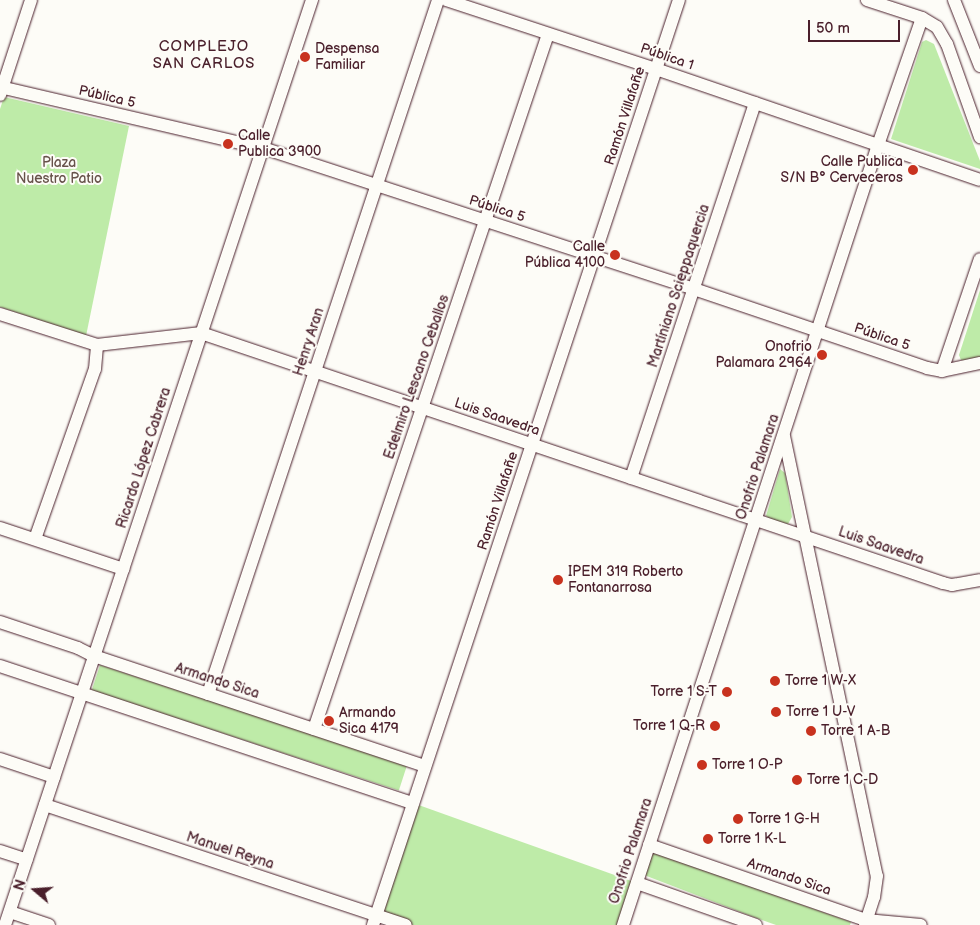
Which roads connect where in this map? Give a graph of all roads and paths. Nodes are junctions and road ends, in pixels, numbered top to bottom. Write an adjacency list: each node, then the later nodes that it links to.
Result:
1 (31, 0): 12 (street)
2 (312, 0): 16 (street, Ricardo López Cabrera)
3 (438, 0): 18 (street, Henry Aran)
4 (446, 0): 9 (street, Pública 1)
5 (679, 0): 11 (street, Ramón Villafañe)
6 (867, 0): 8 (street)
7 (954, 0): 10 (street)
8 (922, 18): 14 (street); 15 (street, Onofrio Palamara)
9 (548, 34): 11 (street, Pública 1); 19 (street, Edelmiro Lescano Ceballos)
10 (980, 66)
11 (656, 69): 13 (street, Pública 1); 20 (street, Ramón Villafañe)
12 (1, 90): 16 (street, Pública 5)
13 (755, 103): 15 (street, Pública 1); 22 (street, Martíniano Scieppaquercia)
14 (980, 137)
15 (878, 145): 17 (street, Pública 1); 24 (street, Onofrio Palamara)
16 (263, 148): 18 (street, Pública 5); 25 (street, Ricardo López Cabrera)
17 (980, 180)
18 (376, 185): 19 (street, Pública 5); 28 (street, Henry Aran)
19 (485, 221): 20 (street, Pública 5); 30 (street, Edelmiro Lescano Ceballos)
20 (594, 256): 22 (street, Pública 5); 32 (street, Ramón Villafañe)
21 (980, 260): 29 (street)
22 (694, 289): 24 (street, Pública 5); 33 (street, Martíniano Scieppaquercia)
23 (0, 314): 26 (street, Luis Saavedra)
24 (817, 332): 29 (street, Pública 5); 31 (street, Onofrio Palamara)
25 (201, 333): 26 (street, Luis Saavedra); 28 (street, Luis Saavedra); 38 (street, Ricardo López Cabrera)
26 (97, 344): 37 (street)
27 (980, 363): 29 (street, Pública 5)
28 (315, 371): 30 (street, Luis Saavedra); 44 (street, Henry Aran)
29 (942, 371)
30 (422, 408): 32 (street, Luis Saavedra); 45 (street, Edelmiro Lescano Ceballos)
31 (784, 436): 34 (street, Onofrio Palamara); 36 (street)
32 (532, 445): 33 (street, Luis Saavedra); 47 (street, Ramón Villafañe)
33 (632, 478): 34 (street, Luis Saavedra)
34 (756, 520): 36 (street, Luis Saavedra); 51 (street, Onofrio Palamara)
35 (0, 528): 37 (street)
36 (805, 536): 39 (street, Luis Saavedra); 57 (street)
37 (35, 539): 38 (street)
38 (123, 569): 41 (street, Ricardo López Cabrera)
39 (980, 580)
40 (0, 622): 41 (street, Armando Sica)
41 (94, 656): 43 (street, Ricardo López Cabrera); 44 (street, Armando Sica)
42 (0, 666): 43 (street)
43 (82, 693): 48 (street, Ricardo López Cabrera); 49 (street)
44 (208, 694): 45 (street, Armando Sica)
45 (314, 729): 47 (street, Armando Sica)
46 (0, 759): 48 (street)
47 (426, 766): 49 (street, Ramón Villafañe)
48 (54, 777): 50 (street, Ricardo López Cabrera)
49 (413, 803): 56 (street, Ramón Villafañe)
50 (45, 805): 53 (street, Ricardo López Cabrera); 56 (street, Manuel Reyna)
51 (649, 844): 54 (street, Onofrio Palamara); 57 (street, Armando Sica)
52 (0, 851): 53 (street)
53 (27, 860): 55 (street, Ricardo López Cabrera)
54 (637, 883): 58 (street); 62 (street, Onofrio Palamara)
55 (10, 912): 59 (street, Ricardo López Cabrera); 60 (street)
56 (375, 920): 61 (street, Manuel Reyna)
57 (866, 922): 64 (street, Armando Sica)
58 (742, 923): 63 (street)
59 (5, 925)
60 (49, 925)
61 (406, 925)
62 (623, 925)
63 (756, 925)
64 (921, 925)

